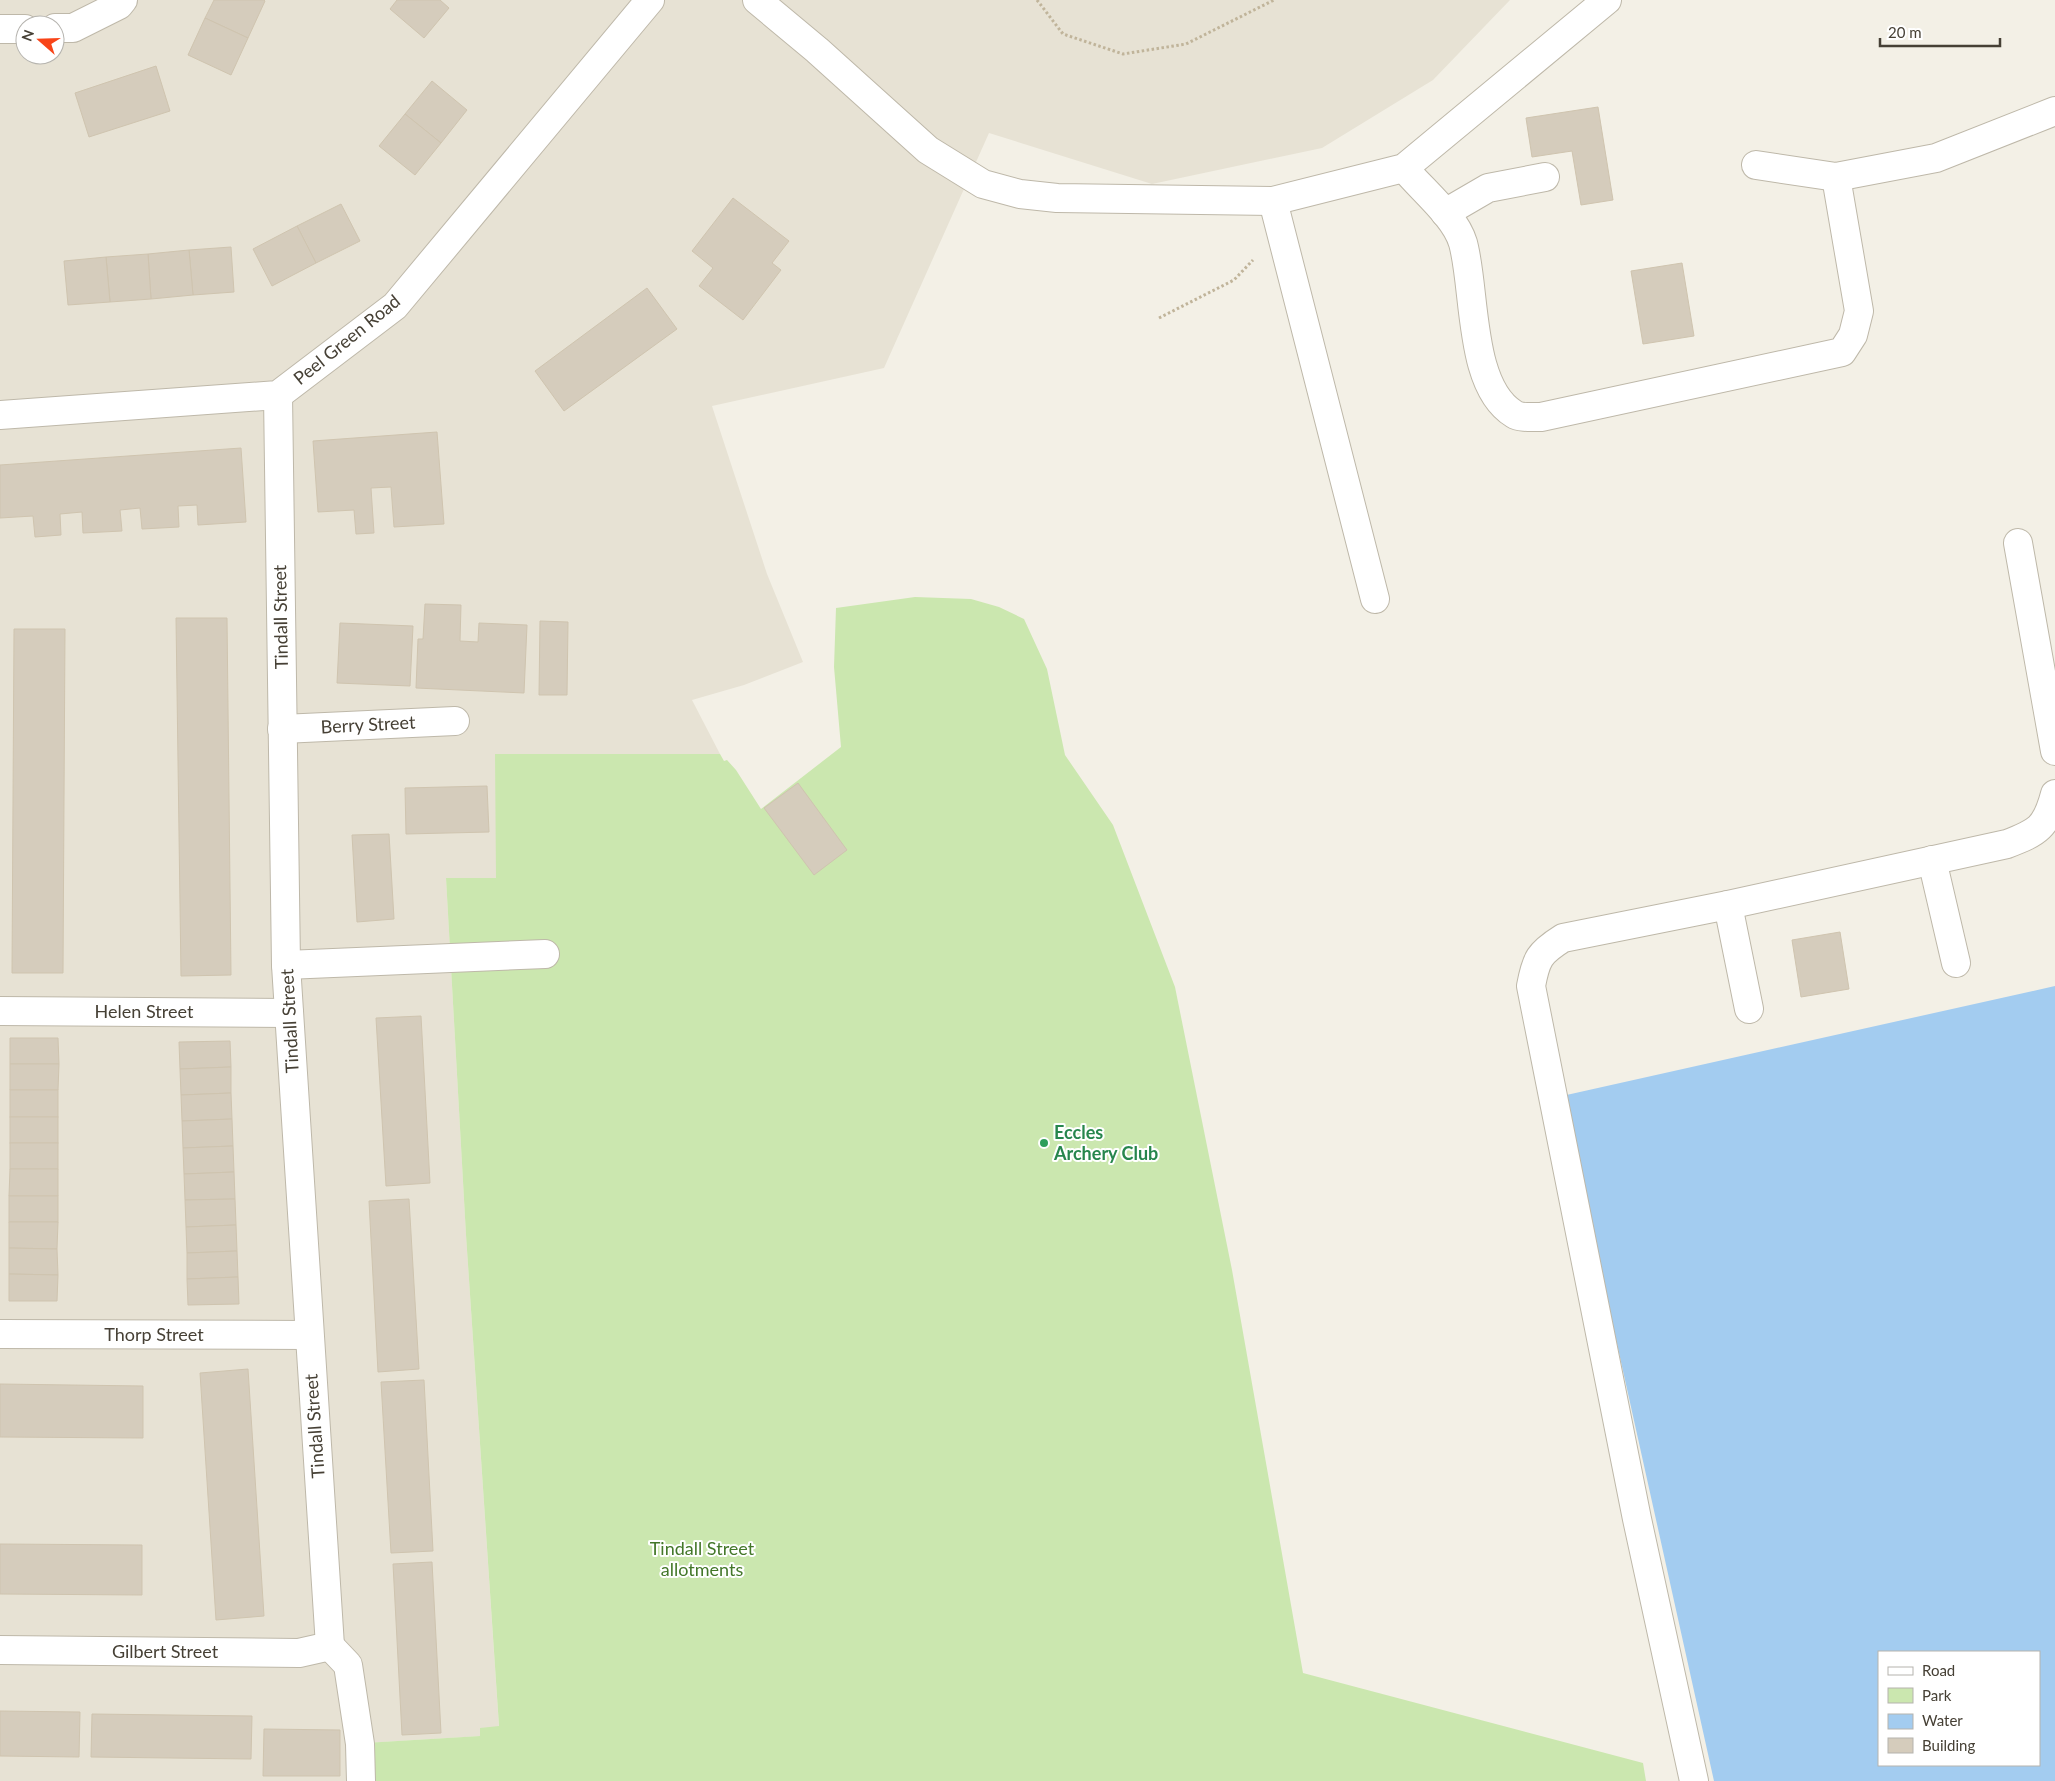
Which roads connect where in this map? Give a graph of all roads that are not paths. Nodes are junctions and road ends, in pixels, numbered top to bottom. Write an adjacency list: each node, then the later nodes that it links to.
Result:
1 (123, 0): 6 (street)
2 (650, 0): 17 (street, Peel Green Road)
3 (757, 0): 15 (street)
4 (1583, 0): 9 (street)
5 (1606, 0): 9 (street)
6 (65, 28)
7 (0, 29): 8 (street)
8 (15, 29)
9 (1549, 47): 12 (street)
10 (2055, 111): 13 (street)
11 (1756, 165): 13 (street)
12 (1404, 168): 15 (street); 16 (street)
13 (1836, 177): 16 (street)
14 (1545, 178): 16 (street)
15 (1273, 201): 20 (street)
16 (1445, 212)
17 (278, 395): 18 (street, Peel Green Road); 23 (street, Tindall Street)
18 (0, 415)
19 (2018, 543): 21 (street)
20 (1375, 599)
21 (2051, 714): 24 (street)
22 (455, 721): 23 (street, Berry Street)
23 (282, 728): 31 (street, Tindall Street)
24 (2055, 751)
25 (2055, 794): 26 (street)
26 (2050, 826): 27 (street)
27 (1932, 860): 28 (street); 30 (street)
28 (1728, 905): 32 (street); 40 (street)
29 (545, 954): 31 (street)
30 (1956, 963)
31 (286, 965): 34 (street, Tindall Street)
32 (1749, 1009)
33 (0, 1011): 34 (street, Helen Street)
34 (289, 1013): 36 (street, Tindall Street)
35 (0, 1334): 36 (street, Thorp Street)
36 (308, 1335): 37 (street, Tindall Street)
37 (330, 1646): 38 (street, Gilbert Street); 39 (street)
38 (0, 1650)
39 (361, 1781)
40 (1694, 1781)

